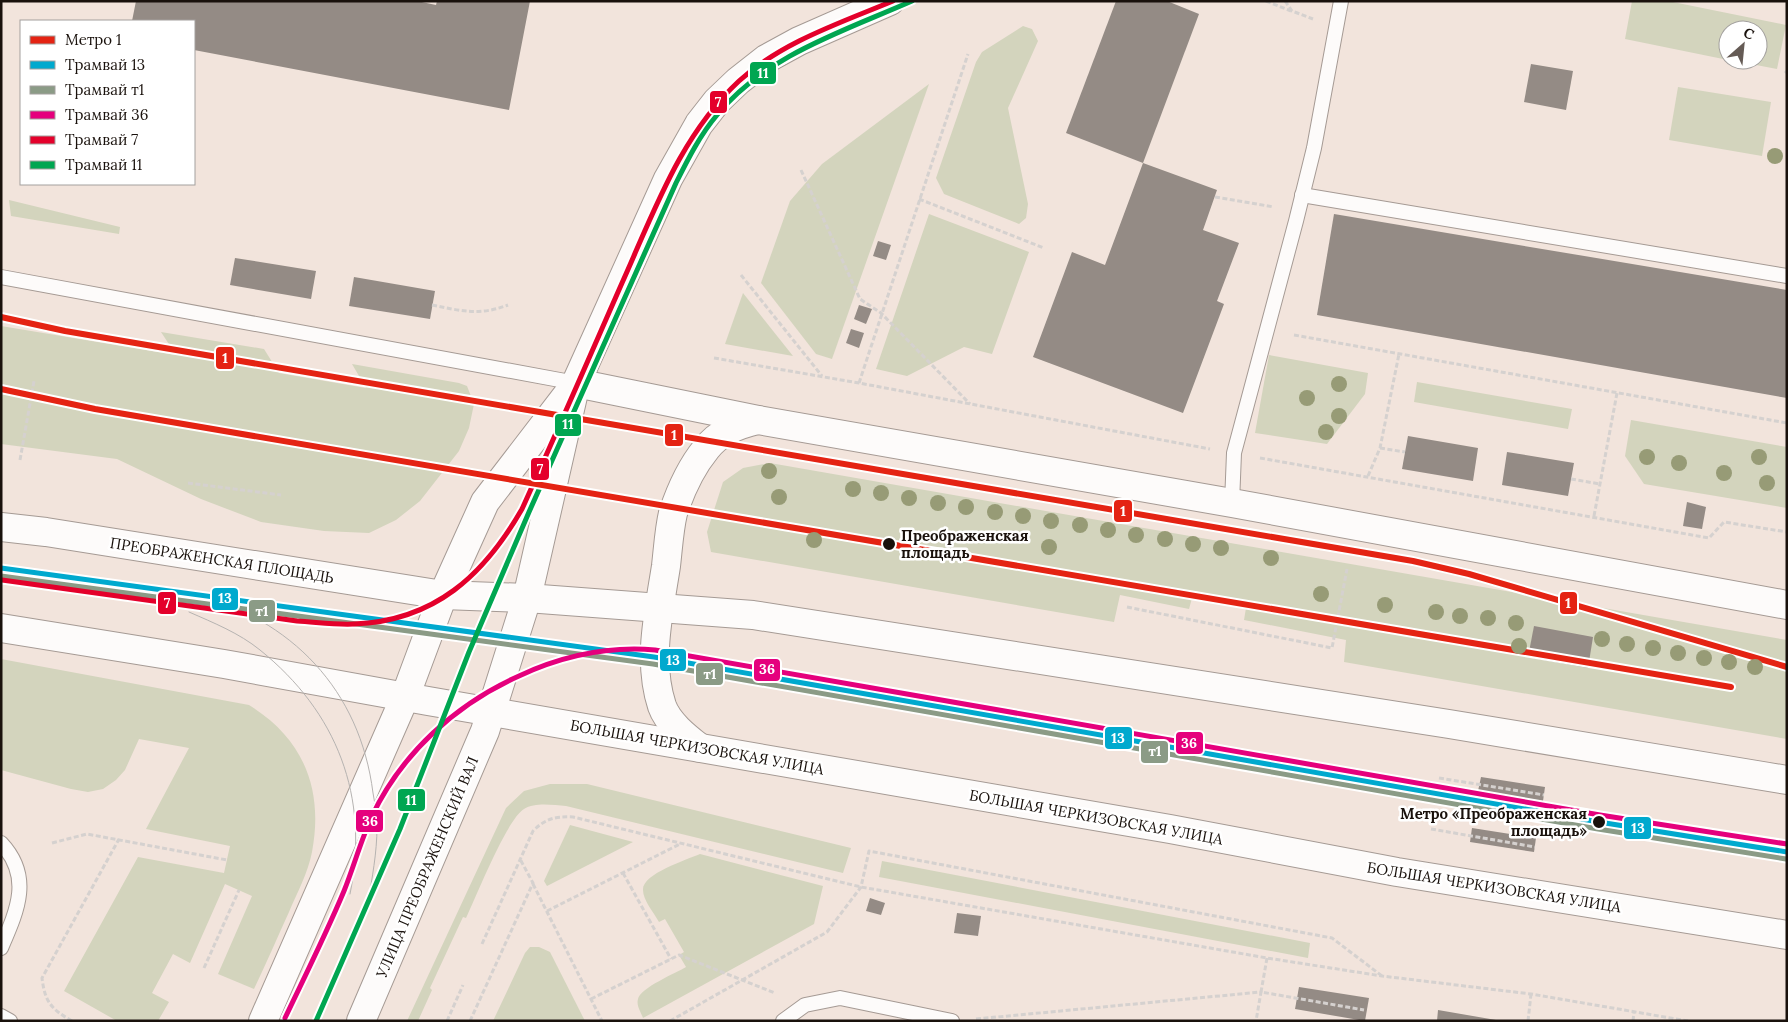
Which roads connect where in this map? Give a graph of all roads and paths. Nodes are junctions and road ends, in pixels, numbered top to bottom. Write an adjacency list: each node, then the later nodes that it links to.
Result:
1 (890, 1): 23 (main road)
2 (1266, 1): 4 (path)
3 (1341, 1): 7 (lane)
4 (1292, 11)
5 (968, 54): 9 (path)
6 (801, 170): 17 (path)
7 (1302, 195): 13 (lane); 18 (lane)
8 (1215, 197): 10 (path)
9 (919, 200): 11 (path); 17 (path)
10 (1273, 206)
11 (1044, 248)
12 (741, 275): 21 (path)
13 (1787, 276)
14 (1, 278): 23 (lane)
15 (432, 305): 16 (path)
16 (508, 305)
17 (881, 313): 24 (path); 26 (path)
18 (1266, 330): 19 (path); 31 (lane)
19 (1399, 354): 25 (path); 29 (path)
20 (714, 358): 21 (path)
21 (822, 377): 24 (path)
22 (34, 381): 32 (path)
23 (576, 383): 27 (main road); 43 (main road); 44 (main road, УЛИЦА ПРЕОБРАЖЕНСКИЙ ВАЛ)
24 (859, 383): 26 (path)
25 (1617, 392): 28 (path); 36 (path)
26 (970, 404): 31 (path)
27 (758, 420): 38 (main road); 46 (main road)
28 (1787, 423)
29 (1380, 448): 30 (path); 33 (path)
30 (1405, 452)
31 (1234, 453): 33 (path); 38 (lane)
32 (20, 460)
33 (1368, 476): 39 (path)
34 (1571, 479): 36 (path)
35 (188, 483): 37 (path)
36 (1600, 484): 39 (path)
37 (281, 495)
38 (1232, 503): 45 (main road)
39 (1594, 516): 41 (path)
40 (1, 527): 43 (main road, ПРЕОБРАЖЕНСКАЯ ПЛОЩАДЬ)
41 (1787, 532)
42 (1347, 570): 47 (path)
43 (443, 595): 44 (main road); 49 (main road)
44 (527, 598): 46 (main road); 50 (main road, УЛИЦА ПРЕОБРАЖЕНСКИЙ ВАЛ)
45 (1787, 605)
46 (660, 606): 51 (main road); 53 (main road)
47 (1127, 607)
48 (1, 628): 49 (main road)
49 (405, 697): 50 (main road, БОЛЬШАЯ ЧЕРКИЗОВСКАЯ УЛИЦА); 87 (main road)
50 (492, 712): 51 (main road, БОЛЬШАЯ ЧЕРКИЗОВСКАЯ УЛИЦА); 88 (main road, УЛИЦА ПРЕОБРАЖЕНСКИЙ ВАЛ)
51 (700, 748): 68 (main road, БОЛЬШАЯ ЧЕРКИЗОВСКАЯ УЛИЦА)
52 (1439, 778): 54 (path)
53 (1787, 780)
54 (1544, 795)
55 (1431, 829): 60 (path)
56 (119, 839): 57 (path); 62 (path); 86 (path)
57 (52, 842)
58 (1, 843): 70 (lane)
59 (681, 844): 61 (path); 63 (path); 65 (path)
60 (1535, 847)
61 (520, 858): 64 (path); 69 (path)
62 (227, 860)
63 (623, 873): 67 (path); 72 (path)
64 (533, 883): 67 (path); 90 (path)
65 (860, 887): 71 (path); 74 (path); 75 (path)
66 (239, 890): 73 (path)
67 (547, 911): 79 (path)
68 (1787, 935)
69 (482, 944)
70 (1, 948)
71 (1267, 958): 74 (path); 77 (path)
72 (671, 959): 75 (path); 79 (path)
73 (204, 968)
74 (1382, 976): 78 (path)
75 (742, 980): 80 (path); 92 (path)
76 (463, 986): 89 (path)
77 (1261, 992): 81 (path); 84 (path); 95 (path)
78 (1531, 994): 82 (path); 96 (path)
79 (591, 999): 91 (path)
80 (805, 1005): 93 (lane); 94 (lane)
81 (1364, 1010)
82 (1634, 1012): 97 (path); 98 (path)
83 (1, 1016): 85 (lane)
84 (968, 1020)
85 (10, 1021)
86 (72, 1021)
87 (263, 1021)
88 (361, 1021)
89 (447, 1021)
90 (470, 1021)
91 (602, 1021)
92 (670, 1021)
93 (782, 1021)
94 (952, 1021)
95 (1256, 1021)
96 (1528, 1021)
97 (1633, 1021)
98 (1688, 1021)

